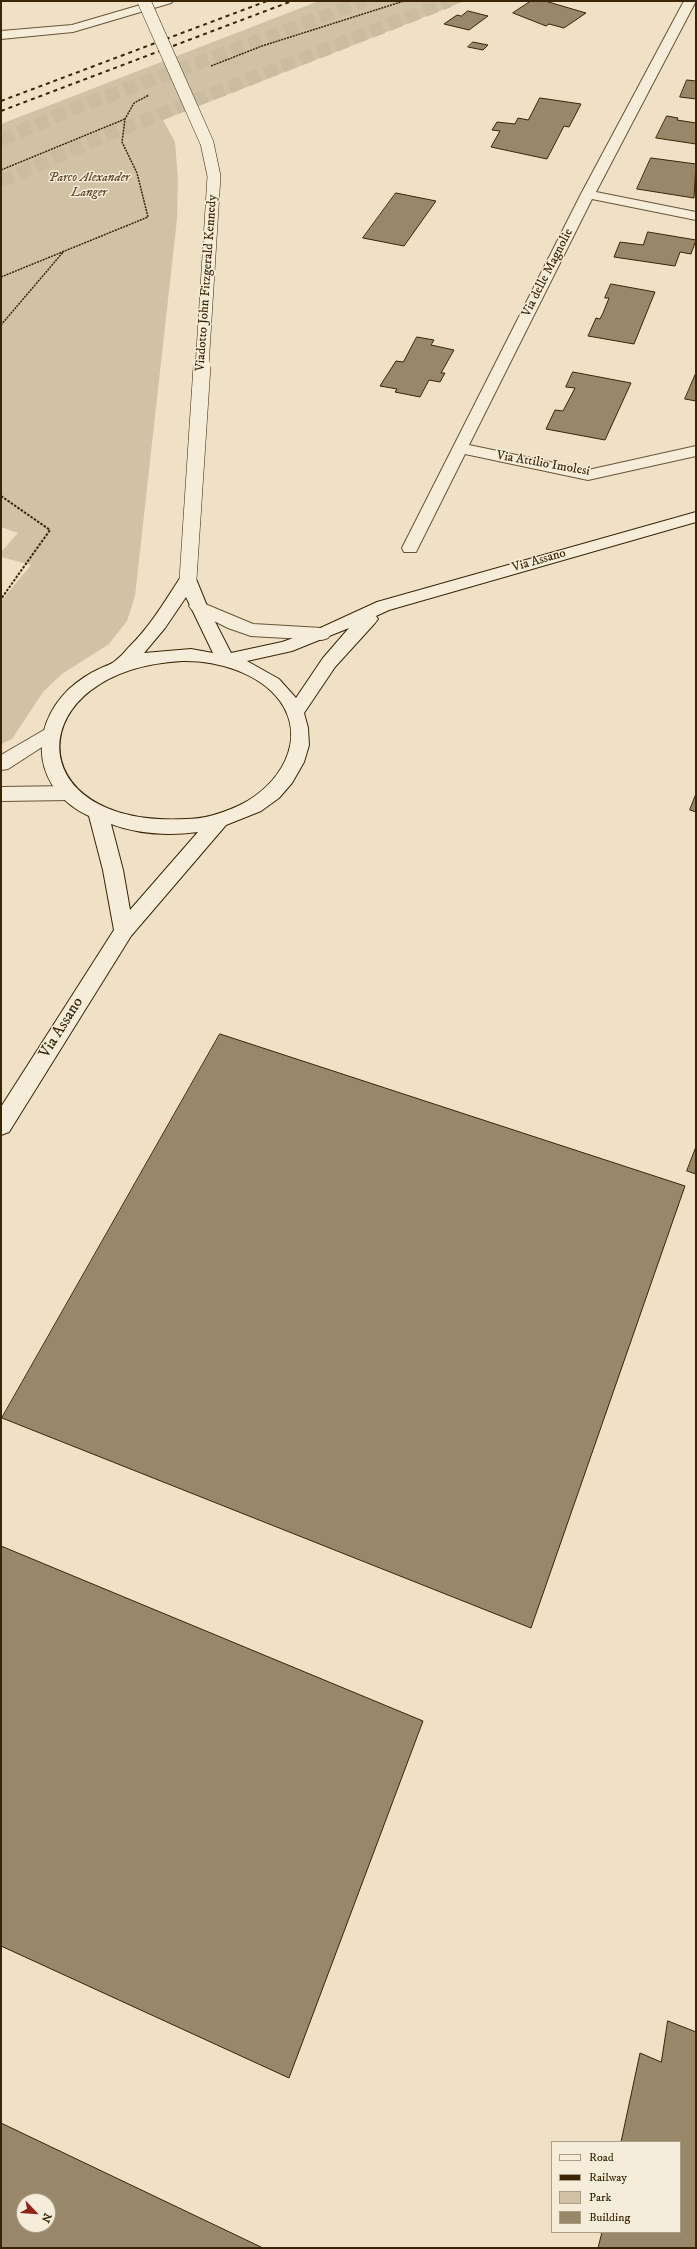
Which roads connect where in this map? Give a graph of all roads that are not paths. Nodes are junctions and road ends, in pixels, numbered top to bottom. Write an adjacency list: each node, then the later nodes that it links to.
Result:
1 (144, 1): 11 (street, Viadotto John Fitzgerald Kennedy, bridge)
2 (167, 1): 4 (street)
3 (690, 1): 5 (street, Via delle Magnolie)
4 (1, 35)
5 (588, 194): 6 (street); 7 (street, Via delle Magnolie)
6 (696, 216)
7 (460, 448): 8 (street, Via Attilio Imolesi); 10 (street, Via delle Magnolie)
8 (696, 451)
9 (696, 516): 13 (street, Via Assano)
10 (410, 548)
11 (188, 579): 12 (street, Viadotto John Fitzgerald Kennedy); 16 (street, Viadotto John Fitzgerald Kennedy)
12 (198, 606): 14 (street, Via Assano); 15 (street, Viadotto John Fitzgerald Kennedy)
13 (383, 606): 14 (street, Via Assano); 17 (street, Via Assano)
14 (322, 634): 15 (street, Via Assano)
15 (226, 660): 16 (street); 17 (street)
16 (119, 666): 18 (street)
17 (296, 712): 23 (street)
18 (50, 734): 19 (street); 20 (street)
19 (1, 764)
20 (70, 793): 21 (street); 22 (street)
21 (1, 794)
22 (98, 813): 23 (street); 24 (street)
23 (219, 820): 24 (street, Via Assano)
24 (124, 931): 25 (street, Via Assano)
25 (1, 1126)

